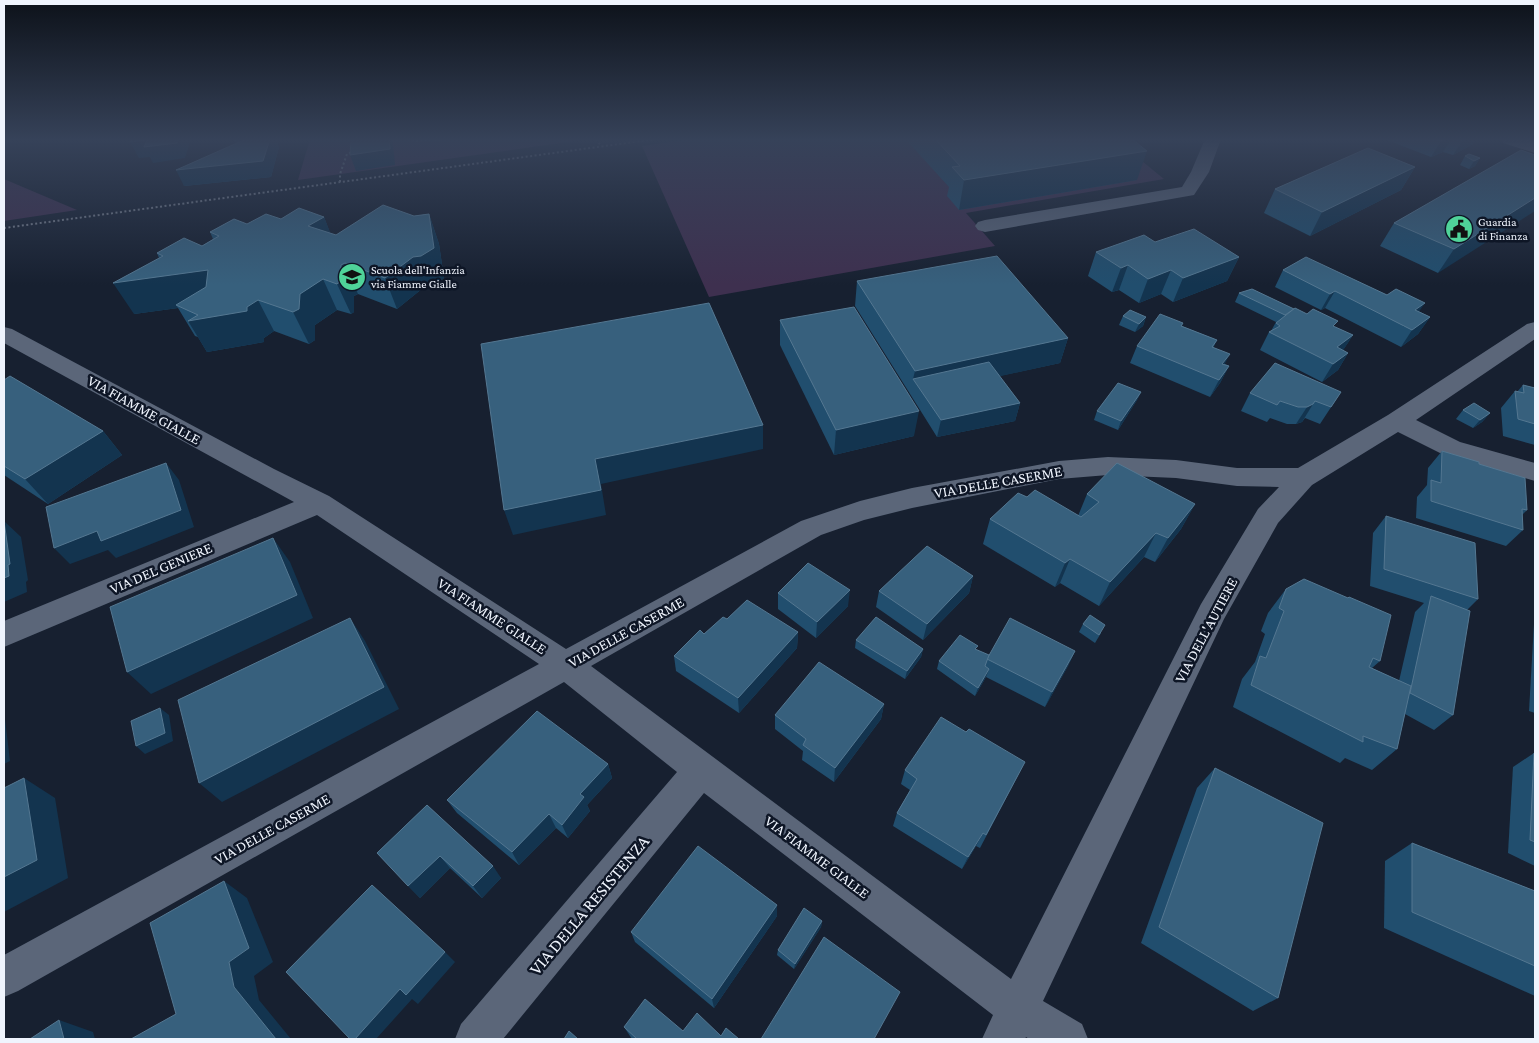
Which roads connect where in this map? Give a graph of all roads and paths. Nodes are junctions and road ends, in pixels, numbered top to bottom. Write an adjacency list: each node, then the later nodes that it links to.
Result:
1 (299, 188): 4 (path)
2 (1190, 188): 3 (street)
3 (985, 226)
4 (4, 228)
5 (1535, 329): 7 (street, VIA DELL'AUTIERE)
6 (4, 334): 10 (street, VIA FIAMME GIALLE)
7 (1397, 420): 8 (street); 9 (street, VIA DELL'AUTIERE)
8 (1535, 472)
9 (1303, 478): 12 (street, VIA DELLE CASERME); 15 (street, VIA DELL'AUTIERE)
10 (319, 503): 11 (street, VIA DEL GENIERE); 12 (street, VIA FIAMME GIALLE)
11 (4, 634)
12 (566, 665): 13 (street, VIA FIAMME GIALLE); 14 (street, VIA DELLE CASERME)
13 (701, 770): 15 (street, VIA FIAMME GIALLE); 16 (street, VIA DELLA RESISTENZA)
14 (4, 977)
15 (1017, 1008): 17 (street, VIA DELL'AUTIERE); 18 (street, VIA FIAMME GIALLE)
16 (476, 1039)
17 (1003, 1039)
18 (1067, 1039)

